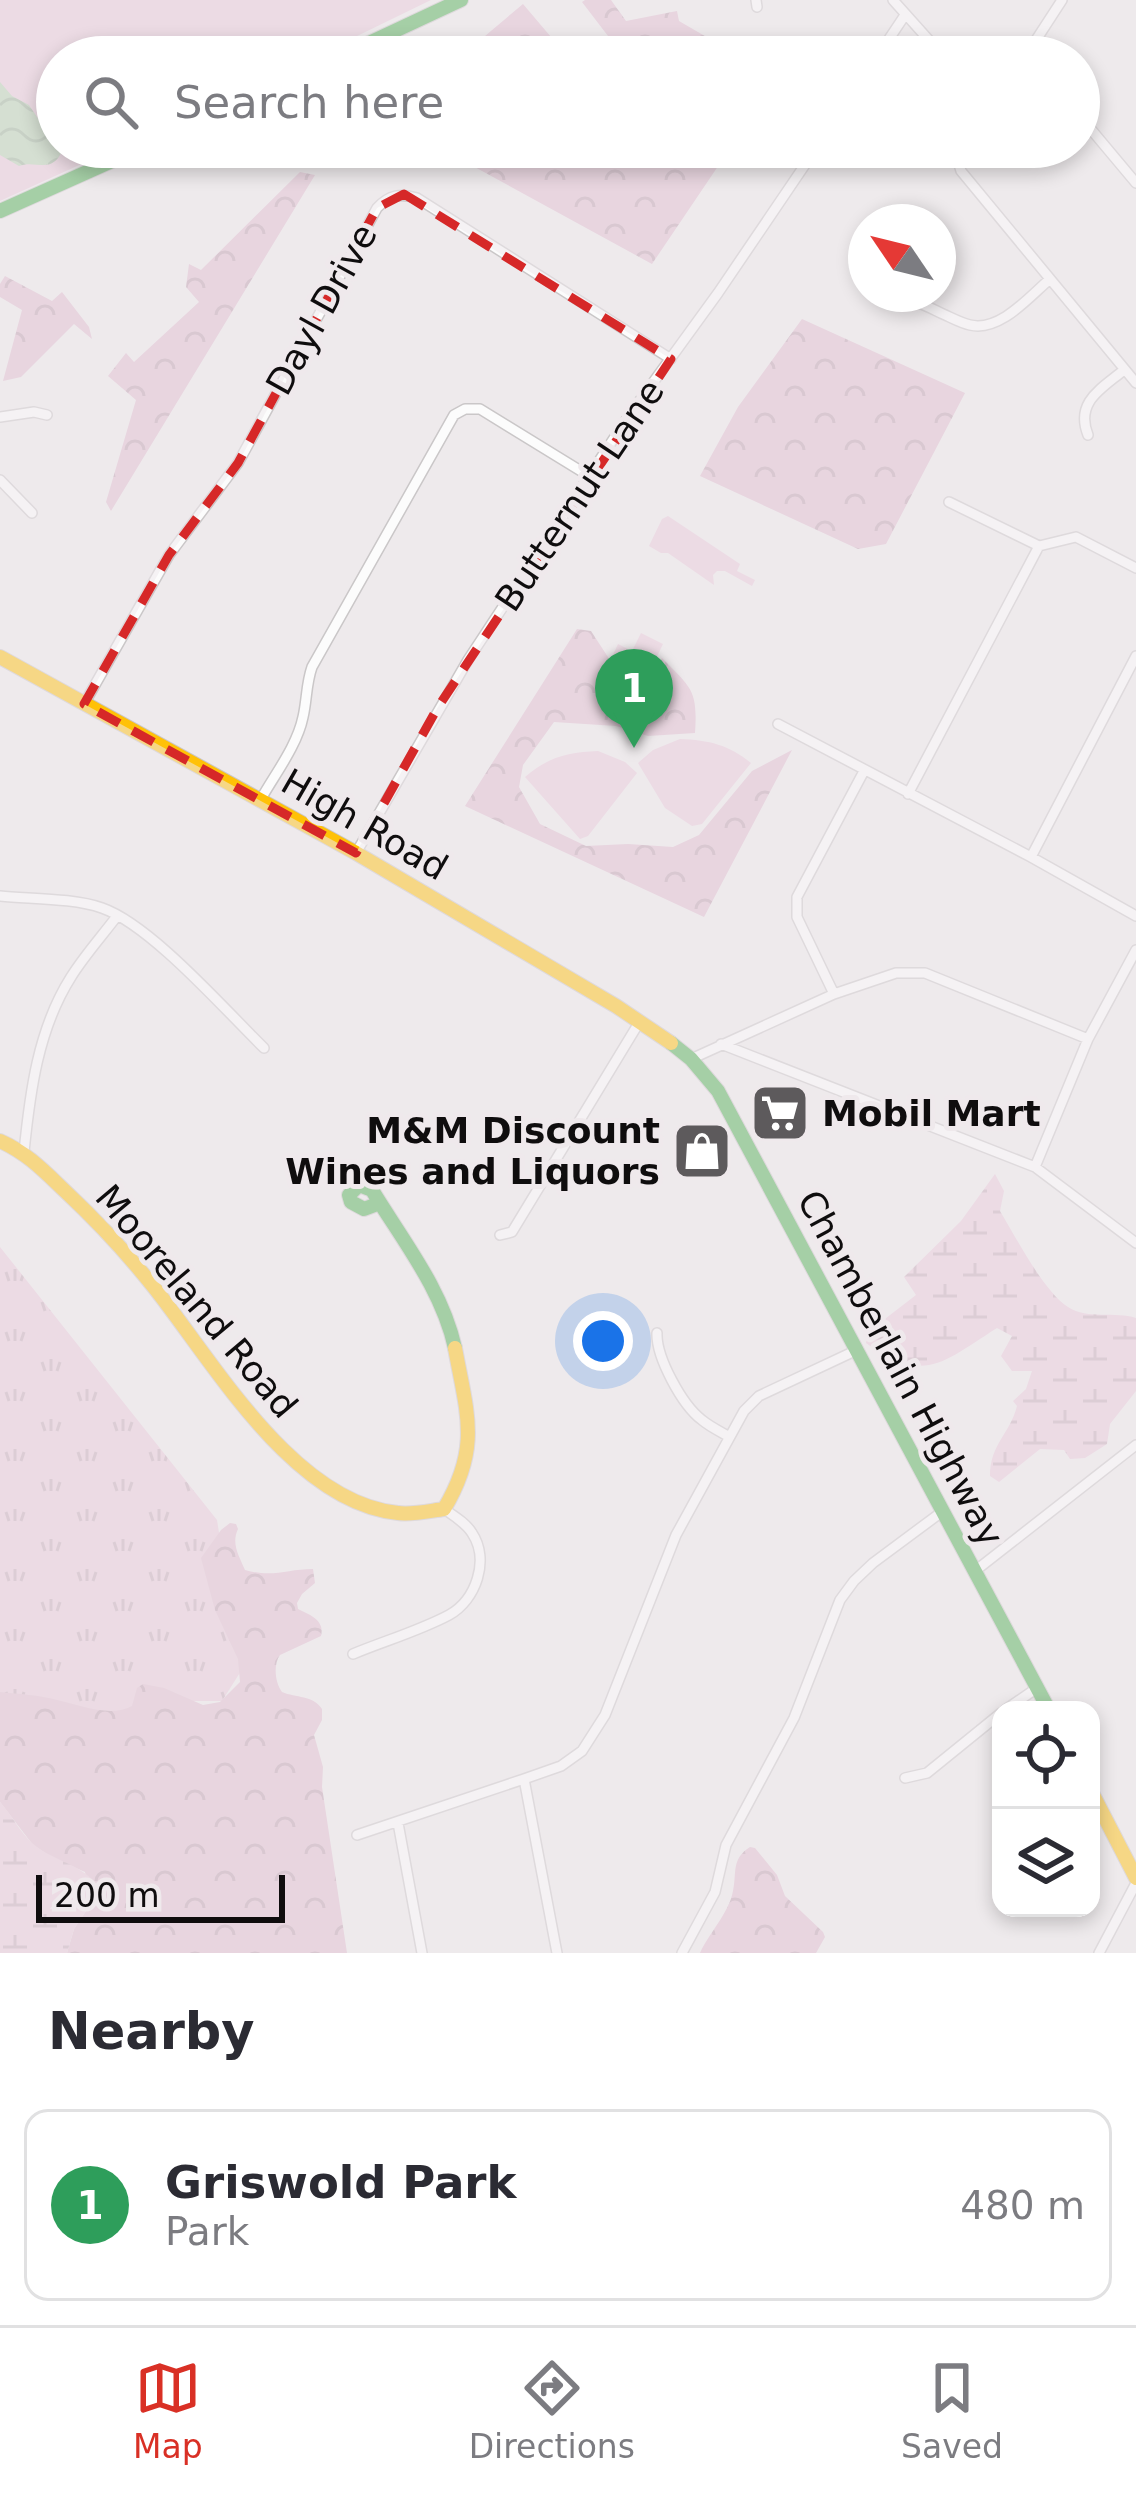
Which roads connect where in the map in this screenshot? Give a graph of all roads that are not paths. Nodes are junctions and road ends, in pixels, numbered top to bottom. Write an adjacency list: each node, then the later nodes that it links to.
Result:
1 (461, 0): 5 (main road)
2 (893, 0): 4 (street)
3 (1062, 0): 8 (street)
4 (905, 15): 6 (street); 7 (street)
5 (385, 36)
6 (891, 36)
7 (924, 36)
8 (1039, 36)
9 (1100, 140): 13 (street)
10 (96, 168): 14 (main road)
11 (803, 168): 17 (street, Butternut Lane)
12 (960, 168): 15 (street)
13 (1136, 183)
14 (0, 211)
15 (1050, 279): 16 (street); 18 (street)
16 (939, 312)
17 (671, 359): 23 (street, Butternut Lane); 31 (street, Dayl Drive)
18 (1124, 370): 19 (street); 22 (street)
19 (1136, 383)
20 (47, 415): 21 (street)
21 (0, 417)
22 (1088, 435)
23 (589, 476): 35 (street); 36 (street, Butternut Lane)
24 (0, 480): 26 (street)
25 (949, 502): 27 (street)
26 (32, 513)
27 (1040, 546): 28 (street); 34 (street)
28 (1136, 568)
29 (1136, 656): 37 (street)
30 (0, 657): 31 (main road, High Road)
31 (84, 704): 35 (main road, High Road)
32 (778, 724): 33 (street)
33 (865, 771): 34 (street); 42 (street)
34 (908, 794): 37 (street)
35 (261, 799): 36 (main road, High Road)
36 (356, 853): 43 (main road, High Road)
37 (1031, 857): 40 (street)
38 (0, 896): 39 (street)
39 (117, 916): 46 (street); 49 (street)
40 (1136, 916)
41 (1136, 950): 44 (street)
42 (834, 994): 44 (street); 45 (street)
43 (640, 1021): 47 (main road, High Road); 52 (street)
44 (1088, 1039): 50 (street)
45 (721, 1043): 47 (street); 50 (street)
46 (264, 1048)
47 (691, 1059): 55 (main road, Chamberlain Highway)
48 (0, 1142): 49 (main road, Mooreland Road)
49 (25, 1152): 58 (main road, Mooreland Road)
50 (1035, 1167): 53 (street)
51 (380, 1203): 58 (main road)
52 (500, 1235)
53 (1136, 1243)
54 (657, 1333): 56 (street)
55 (857, 1350): 56 (street); 59 (main road, Chamberlain Highway)
56 (728, 1436): 67 (street)
57 (1136, 1445): 60 (street)
58 (444, 1509): 61 (street)
59 (943, 1511): 60 (main road, Chamberlain Highway); 74 (street)
60 (974, 1571): 62 (main road, Chamberlain Highway)
61 (353, 1654)
62 (1037, 1688): 63 (street); 64 (main road, Chamberlain Highway)
63 (1019, 1701)
64 (1044, 1701)
65 (992, 1721): 66 (street)
66 (905, 1778)
67 (524, 1779): 69 (street); 73 (street)
68 (1100, 1809): 71 (main road)
69 (398, 1823): 70 (street); 72 (street)
70 (357, 1835)
71 (1136, 1881): 75 (street)
72 (422, 1953)
73 (557, 1953)
74 (682, 1953)
75 (1099, 1953)

